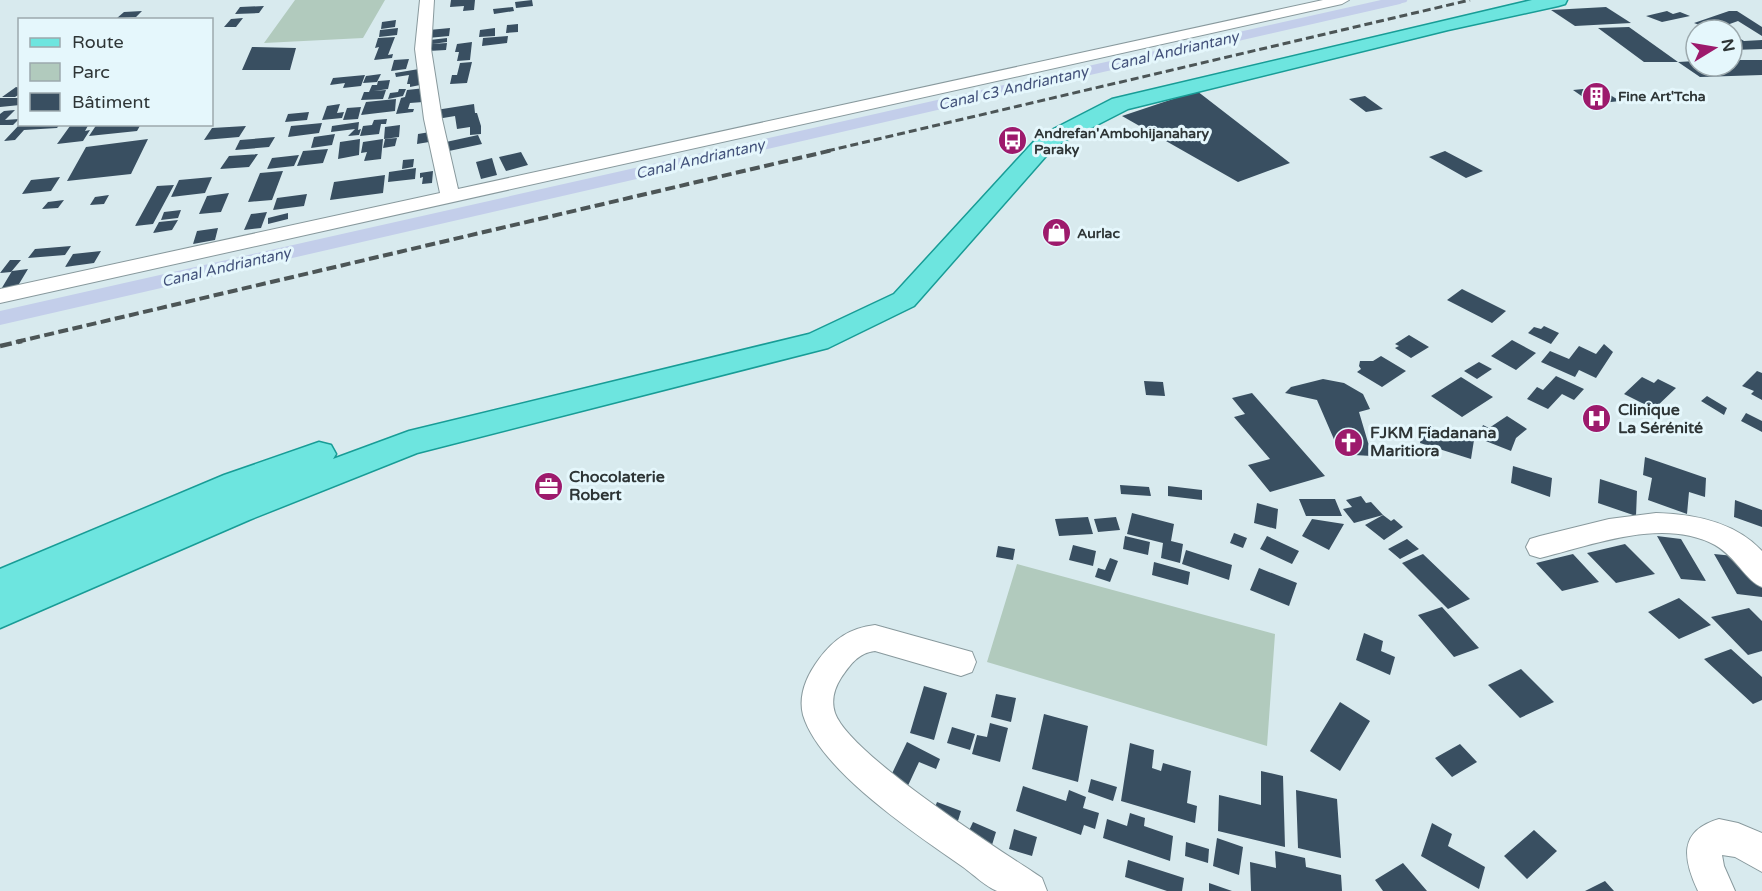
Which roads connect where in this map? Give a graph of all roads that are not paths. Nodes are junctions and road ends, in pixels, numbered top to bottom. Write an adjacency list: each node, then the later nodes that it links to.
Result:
1 (427, 0): 5 (street)
2 (1342, 0): 5 (street)
3 (1516, 0): 9 (main road)
4 (1558, 0): 10 (main road)
5 (452, 196): 6 (street)
6 (0, 296)
7 (1540, 547): 8 (street)
8 (1762, 575)
9 (0, 585)
10 (0, 612)
11 (961, 662): 13 (street)
12 (1762, 854): 14 (street)
13 (1029, 891)
14 (1717, 891)

